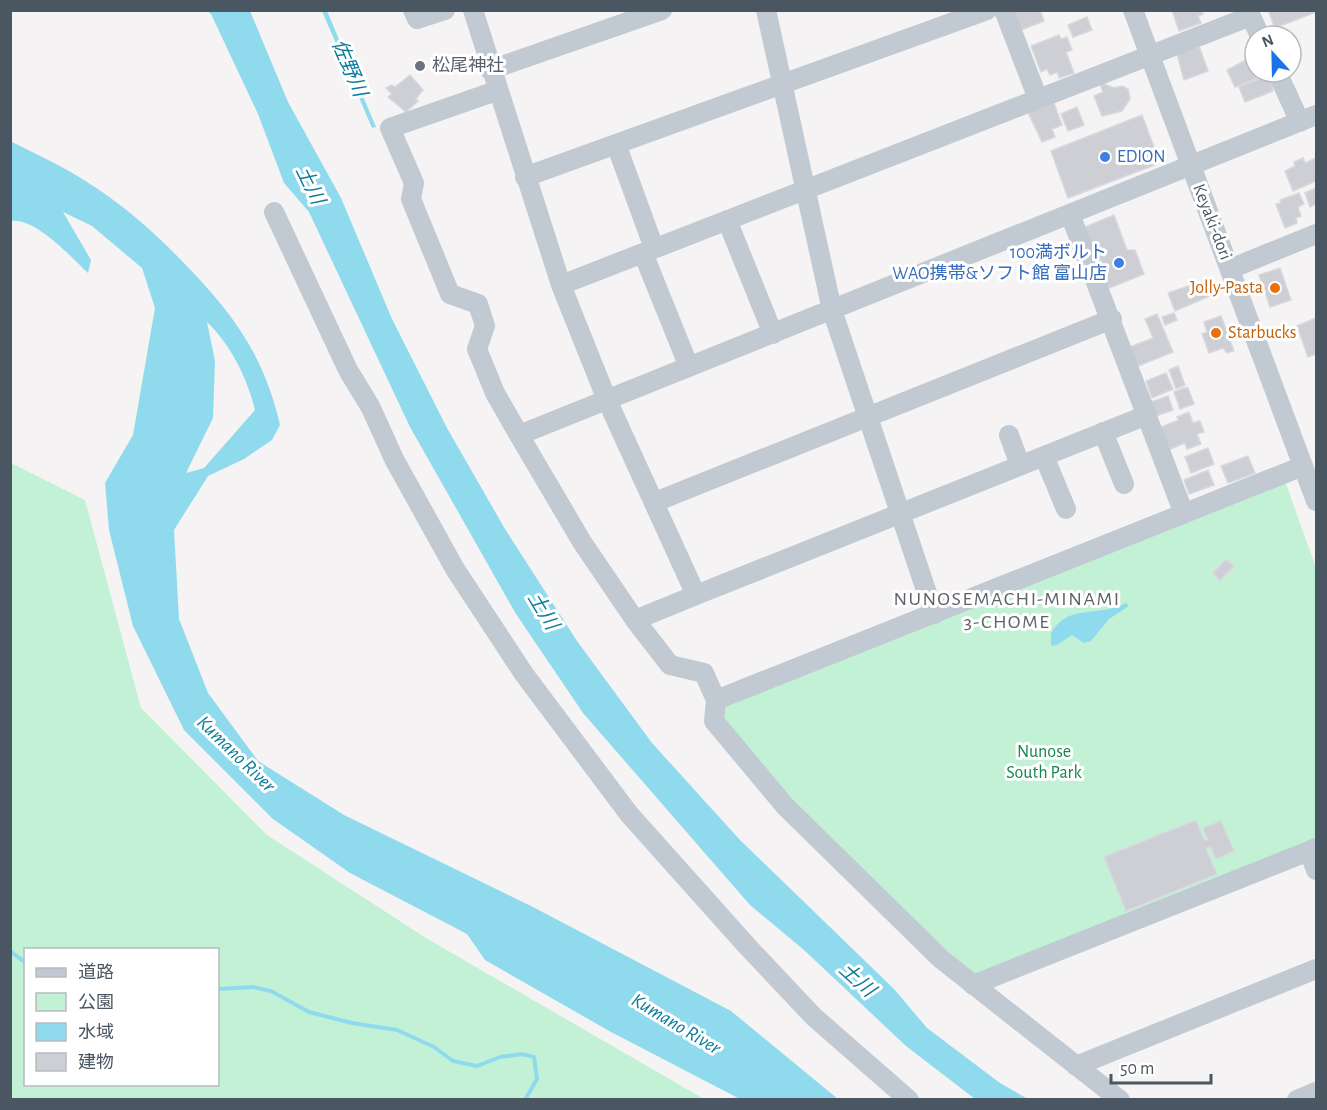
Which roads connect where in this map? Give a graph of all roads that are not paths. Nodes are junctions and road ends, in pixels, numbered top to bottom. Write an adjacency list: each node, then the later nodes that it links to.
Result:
1 (413, 10): 2 (street)
2 (445, 10)
3 (473, 10): 11 (street)
4 (662, 10): 11 (street)
5 (766, 10): 12 (street)
6 (987, 10): 12 (street)
7 (1004, 10): 15 (street)
8 (1133, 10): 10 (street, Keyaki-dori)
9 (1250, 13): 10 (street)
10 (1150, 56): 15 (street); 18 (street, Keyaki-dori)
11 (490, 70): 14 (street)
12 (783, 82): 17 (street); 20 (street)
13 (1284, 84): 16 (street)
14 (496, 91): 19 (street); 36 (street)
15 (1038, 99): 20 (street)
16 (1308, 118): 18 (street)
17 (616, 144): 19 (street); 25 (street)
18 (1191, 164): 22 (street); 26 (street, Keyaki-dori)
19 (525, 177): 27 (street)
20 (805, 189): 23 (street); 28 (street)
21 (274, 212): 57 (street)
22 (1070, 214): 28 (street); 29 (street)
23 (727, 220): 25 (street); 30 (street)
24 (1317, 234): 26 (street)
25 (649, 251): 27 (street); 31 (street)
26 (1230, 269): 40 (street, Keyaki-dori)
27 (561, 285): 32 (street)
28 (832, 310): 30 (street); 34 (street)
29 (1112, 319): 33 (street); 34 (street)
30 (773, 334): 31 (street)
31 (689, 367): 32 (street)
32 (607, 400): 36 (street); 43 (street)
33 (1147, 415): 35 (street); 46 (street)
34 (868, 417): 43 (street); 45 (street)
35 (1103, 432): 38 (street); 41 (street)
36 (519, 435): 49 (street)
37 (1009, 435): 39 (street)
38 (1044, 456): 39 (street); 44 (street)
39 (1020, 465): 45 (street)
40 (1304, 466): 42 (street, Keyaki-dori); 46 (street)
41 (1124, 484)
42 (1317, 501)
43 (655, 502): 47 (street)
44 (1066, 509)
45 (900, 513): 47 (street); 48 (street)
46 (1184, 514): 48 (street)
47 (696, 595): 49 (street)
48 (934, 614): 50 (street)
49 (635, 620): 50 (street)
50 (716, 700): 54 (street)
51 (1313, 850): 52 (street); 54 (street)
52 (1317, 870)
53 (1317, 969): 55 (street)
54 (973, 985): 55 (street)
55 (1076, 1066): 58 (street)
56 (1317, 1092): 59 (street)
57 (909, 1100)
58 (1120, 1100)
59 (1297, 1100)

